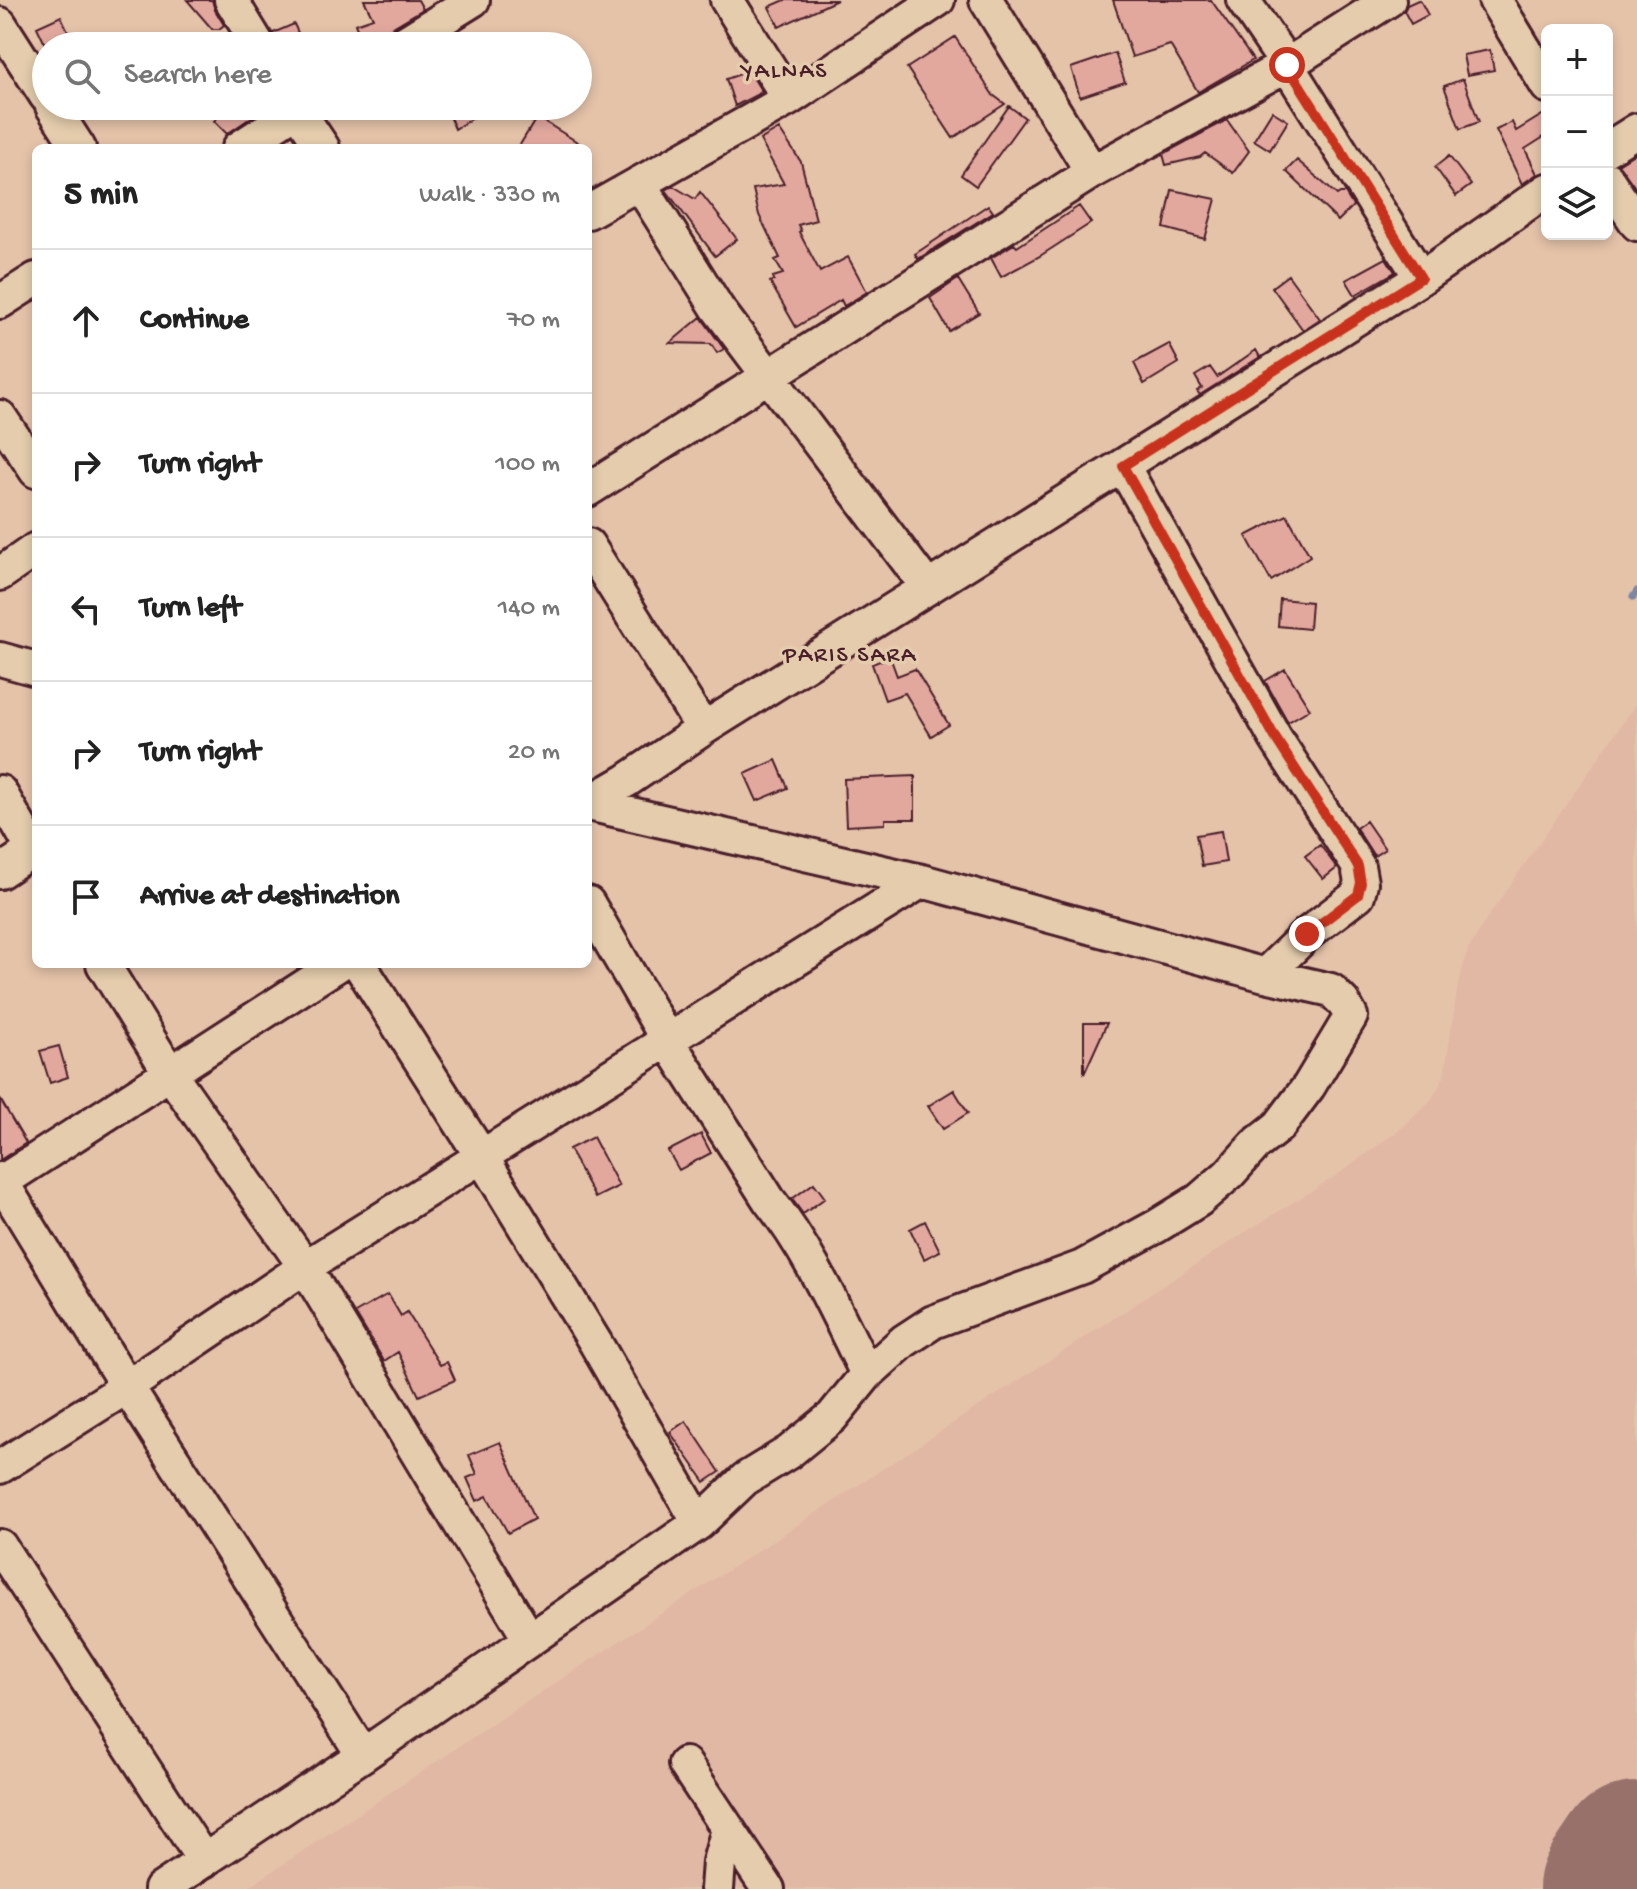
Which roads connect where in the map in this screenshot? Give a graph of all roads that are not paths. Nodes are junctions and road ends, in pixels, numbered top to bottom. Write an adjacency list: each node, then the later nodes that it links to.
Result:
1 (12, 0): 10 (street)
2 (231, 0): 12 (street)
3 (473, 0): 13 (street)
4 (727, 0): 17 (street)
5 (938, 0): 17 (street)
6 (986, 0): 26 (street)
7 (1243, 0): 14 (street)
8 (1389, 0): 14 (street)
9 (1495, 0): 16 (street)
10 (0, 7)
11 (0, 24): 15 (street)
12 (250, 32)
13 (422, 32)
14 (1287, 65): 26 (street); 32 (street)
15 (32, 74)
16 (1541, 76)
17 (789, 99): 27 (street)
18 (61, 120): 22 (street)
19 (279, 120): 23 (street)
20 (306, 120): 24 (street)
21 (1637, 130): 25 (street)
22 (76, 144)
23 (245, 144)
24 (321, 144)
25 (1613, 145)
26 (1092, 172): 35 (street)
27 (639, 183): 30 (street); 35 (street)
28 (1613, 188): 31 (street)
29 (1541, 194): 32 (street)
30 (592, 210)
31 (1637, 224)
32 (1421, 278): 38 (street)
33 (32, 282): 34 (street)
34 (0, 302)
35 (767, 377): 39 (street); 43 (street)
36 (0, 417): 37 (street)
37 (32, 465)
38 (1123, 466): 43 (street); 58 (street)
39 (592, 487)
40 (592, 551): 46 (street)
41 (32, 552): 42 (street)
42 (0, 574)
43 (928, 588): 46 (street)
44 (0, 659): 45 (street)
45 (32, 668)
46 (703, 729): 48 (street)
47 (0, 792): 50 (street)
48 (592, 802)
49 (592, 805): 53 (street)
50 (32, 846)
51 (32, 853): 52 (street)
52 (0, 872)
53 (922, 881): 58 (street); 59 (street)
54 (592, 910): 59 (street)
55 (105, 968): 60 (street)
56 (333, 968): 60 (street)
57 (362, 968): 61 (street)
58 (1265, 975): 64 (street)
59 (668, 1041): 61 (street); 64 (street)
60 (170, 1073): 62 (street); 63 (street)
61 (482, 1157): 63 (street); 67 (street)
62 (1, 1181): 65 (street)
63 (305, 1267): 65 (street); 69 (street)
64 (867, 1374): 67 (street)
65 (127, 1387): 66 (street); 70 (street)
66 (0, 1467)
67 (699, 1523): 69 (street)
68 (0, 1546): 73 (street)
69 (530, 1640): 70 (street)
70 (363, 1755): 73 (street)
71 (685, 1764): 72 (street)
72 (728, 1829): 75 (street); 76 (street)
73 (204, 1861): 74 (street)
74 (161, 1889)
75 (717, 1889)
76 (768, 1889)

